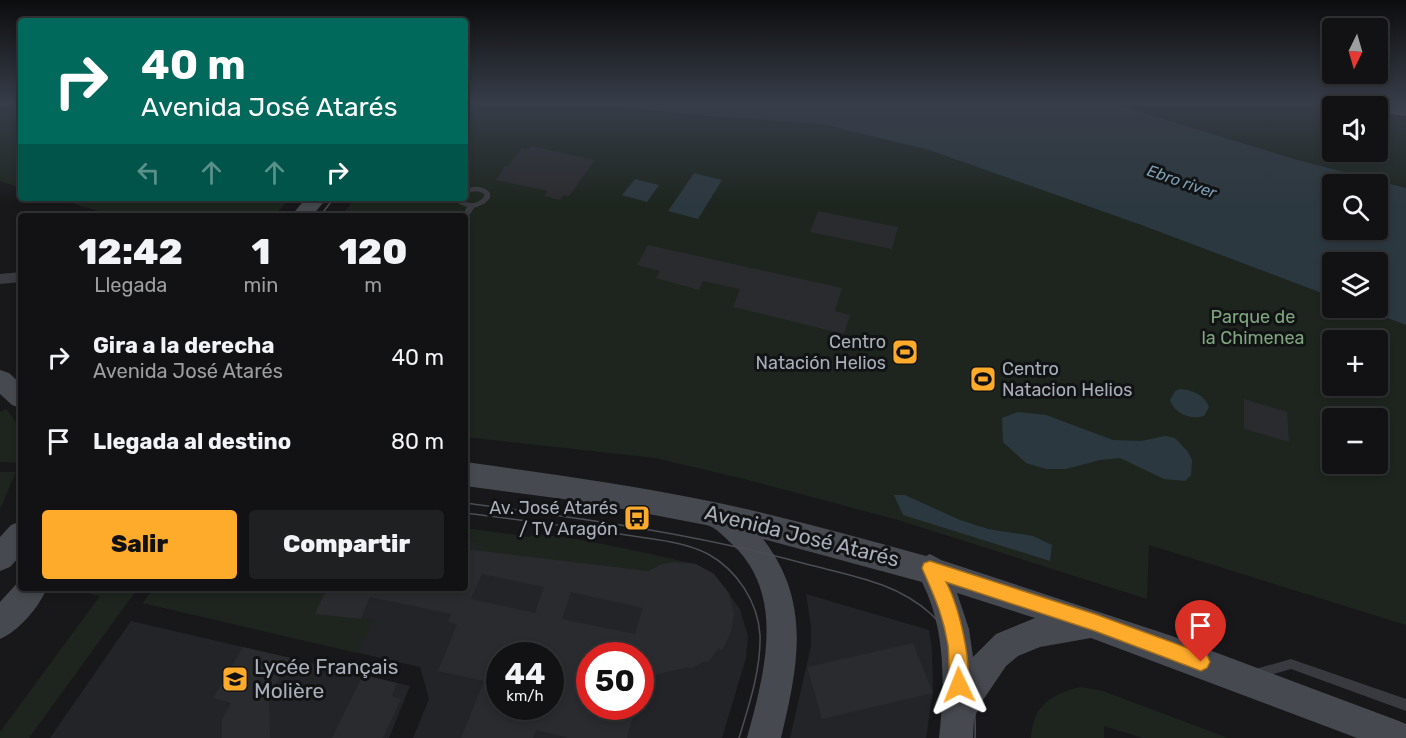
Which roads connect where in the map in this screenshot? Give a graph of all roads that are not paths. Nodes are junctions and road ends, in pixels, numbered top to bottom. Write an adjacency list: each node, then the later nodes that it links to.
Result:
1 (468, 191): 4 (lane)
2 (314, 201): 5 (main road)
3 (462, 201): 4 (lane)
4 (471, 206): 6 (lane)
5 (304, 213)
6 (467, 213)
7 (18, 277): 8 (street)
8 (0, 279)
9 (0, 380): 10 (main road)
10 (18, 395)
11 (468, 474): 12 (main road, Avenida José Atarés)
12 (716, 513): 15 (main road, Avenida José Atarés); 24 (main road)
13 (18, 537): 14 (main road)
14 (0, 558)
15 (930, 568): 19 (main road, Avenida José Atarés); 23 (main road)
16 (19, 591): 18 (main road)
17 (29, 591): 20 (main road)
18 (0, 616)
19 (1095, 623): 21 (main road, Avenida José Atarés); 23 (main road)
20 (0, 624)
21 (1243, 677): 22 (lane); 25 (main road, Avenida José Atarés)
22 (1406, 705)
23 (957, 727)
24 (764, 738)
25 (1399, 738)

